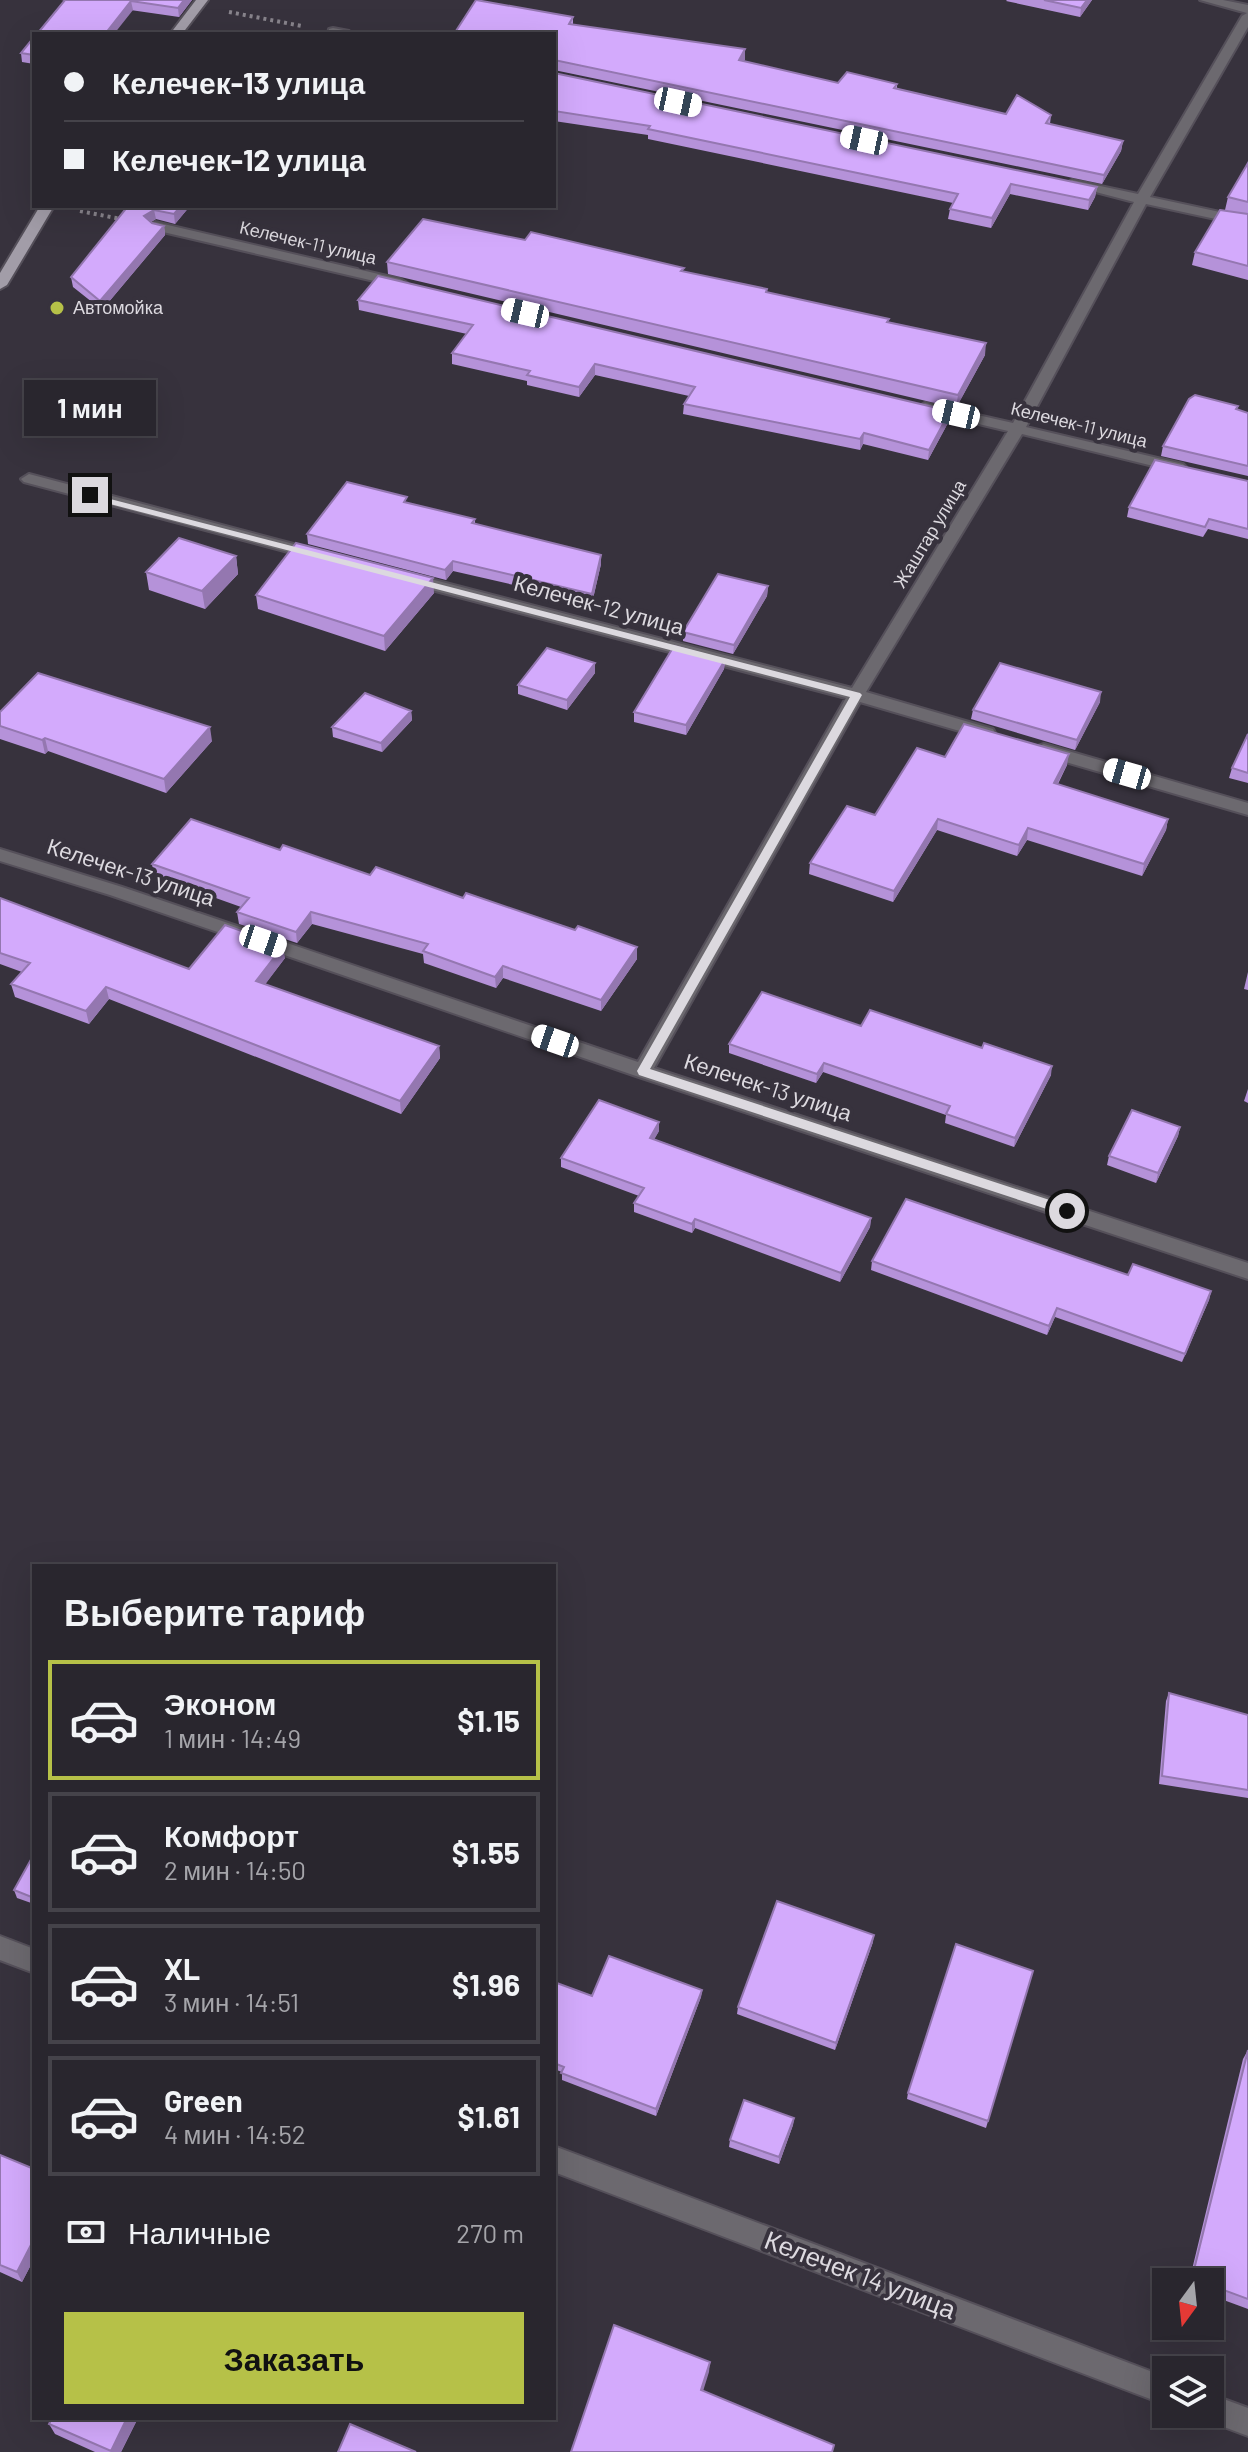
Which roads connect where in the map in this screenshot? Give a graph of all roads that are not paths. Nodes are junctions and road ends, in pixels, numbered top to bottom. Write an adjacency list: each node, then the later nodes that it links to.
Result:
1 (1206, 0): 3 (street)
2 (199, 3): 5 (main road)
3 (1248, 9)
4 (1248, 16): 7 (street, Жаштар улица)
5 (177, 32)
6 (1050, 179): 7 (street)
7 (1143, 198): 9 (street); 14 (street, Жаштар улица)
8 (46, 208): 11 (main road)
9 (1248, 222)
10 (155, 226): 12 (street, Келечек-11 улица)
11 (0, 285)
12 (417, 287)
13 (910, 403): 14 (street, Келечек-11 улица)
14 (1018, 428): 15 (street, Келечек-11 улица); 19 (street, Жаштар улица)
15 (1187, 469)
16 (29, 479): 17 (street)
17 (335, 559)
18 (397, 575): 19 (street, Келечек-12 улица)
19 (856, 695): 20 (street, Келечек-12 улица); 22 (street, Жаштар улица)
20 (1248, 809)
21 (0, 855): 22 (street, Келечек-13 улица)
22 (643, 1071): 23 (street, Келечек-13 улица)
23 (1248, 1271)
24 (0, 1948): 25 (street)
25 (32, 1960)
26 (556, 2160): 27 (street, Келечек 14 улица)
27 (1152, 2386)
28 (1224, 2413): 29 (street)
29 (1248, 2422)

